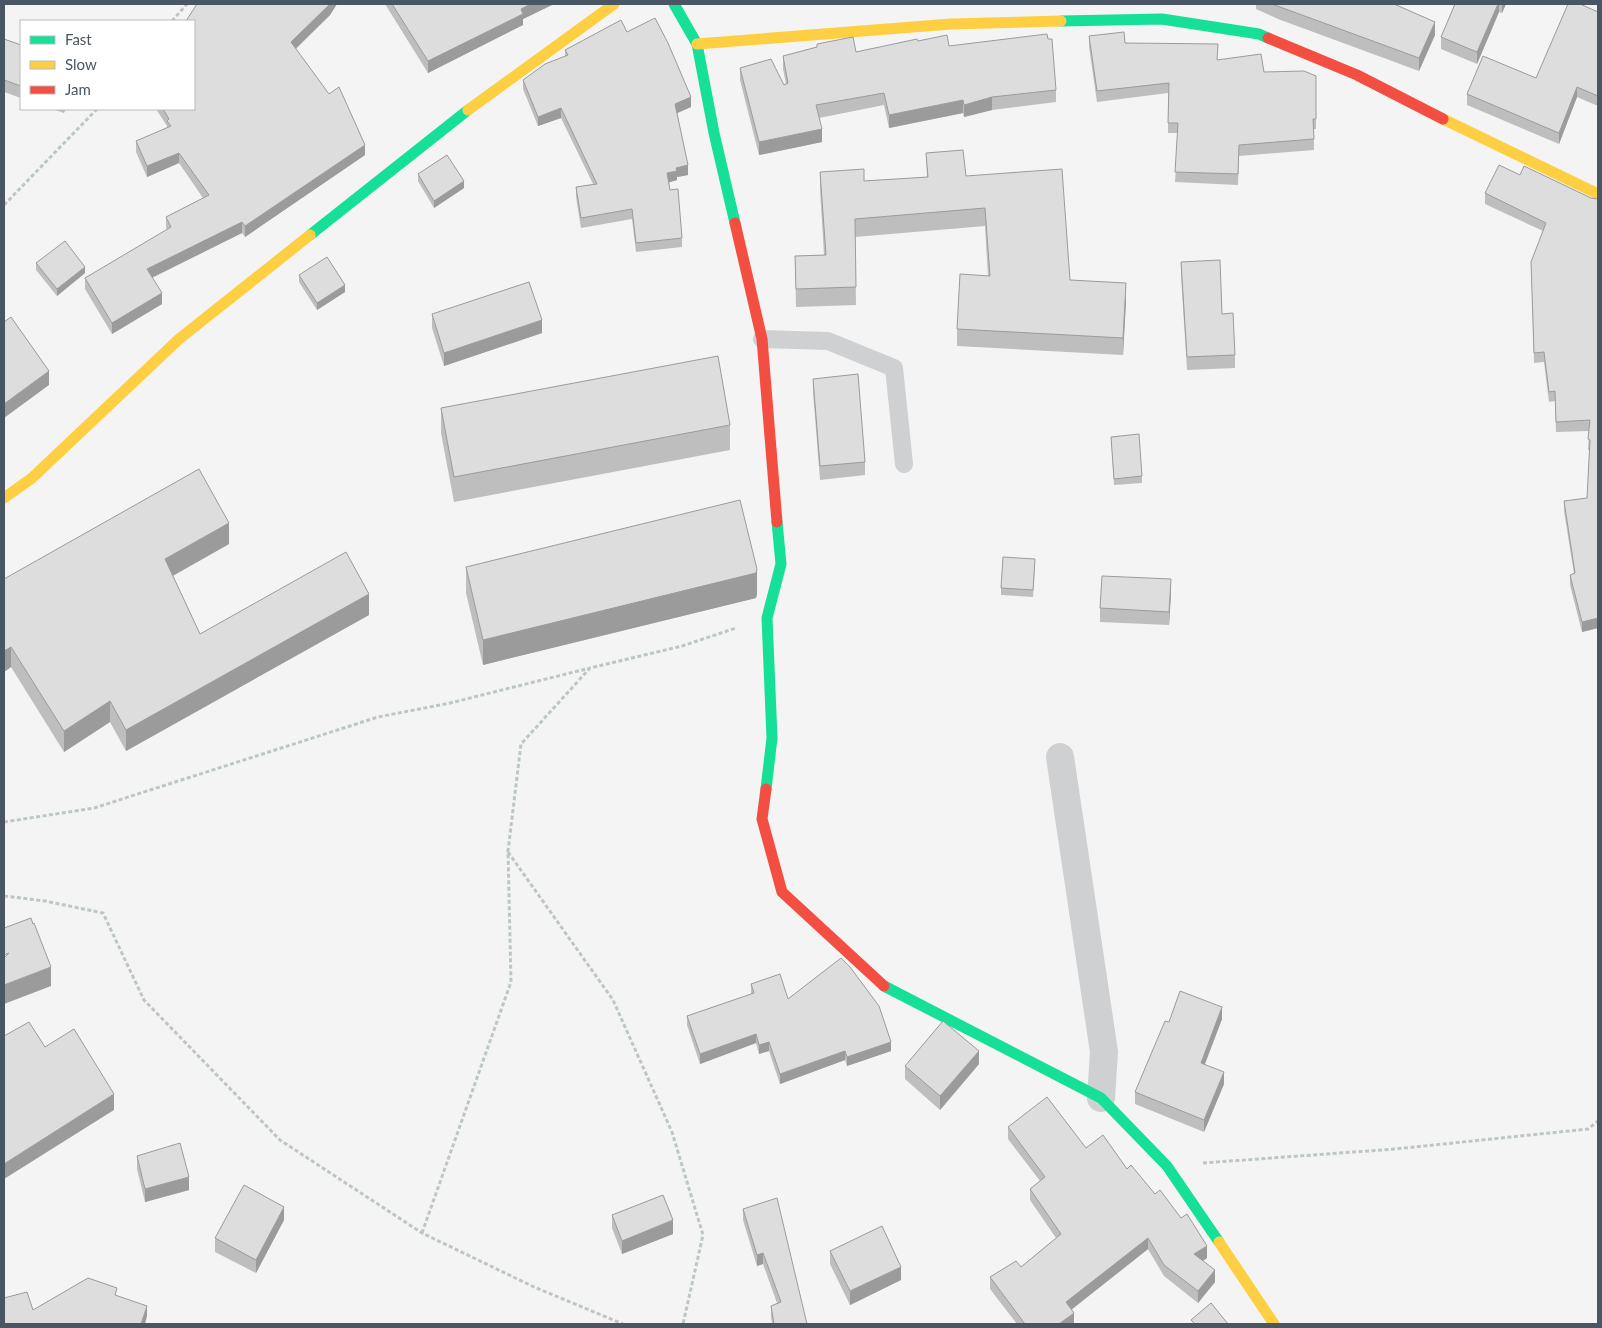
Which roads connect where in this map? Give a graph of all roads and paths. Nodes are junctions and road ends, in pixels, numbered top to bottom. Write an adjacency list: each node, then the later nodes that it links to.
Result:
1 (187, 4): 4 (path)
2 (614, 4): 11 (street)
3 (674, 4): 5 (street)
4 (173, 20)
5 (697, 44): 7 (street); 9 (street)
6 (96, 110): 8 (path)
7 (1598, 194)
8 (4, 205)
9 (762, 339): 10 (lane); 12 (street)
10 (904, 464)
11 (4, 498)
12 (767, 618): 13 (path); 18 (street)
13 (590, 668): 15 (path); 16 (path)
14 (1060, 757): 18 (street)
15 (4, 822)
16 (508, 851): 21 (path); 23 (path)
17 (4, 896): 21 (path)
18 (1101, 1098): 20 (street)
19 (1598, 1121): 20 (path)
20 (1167, 1166): 24 (street)
21 (422, 1233): 22 (path)
22 (623, 1324)
23 (683, 1324)
24 (1274, 1324)

